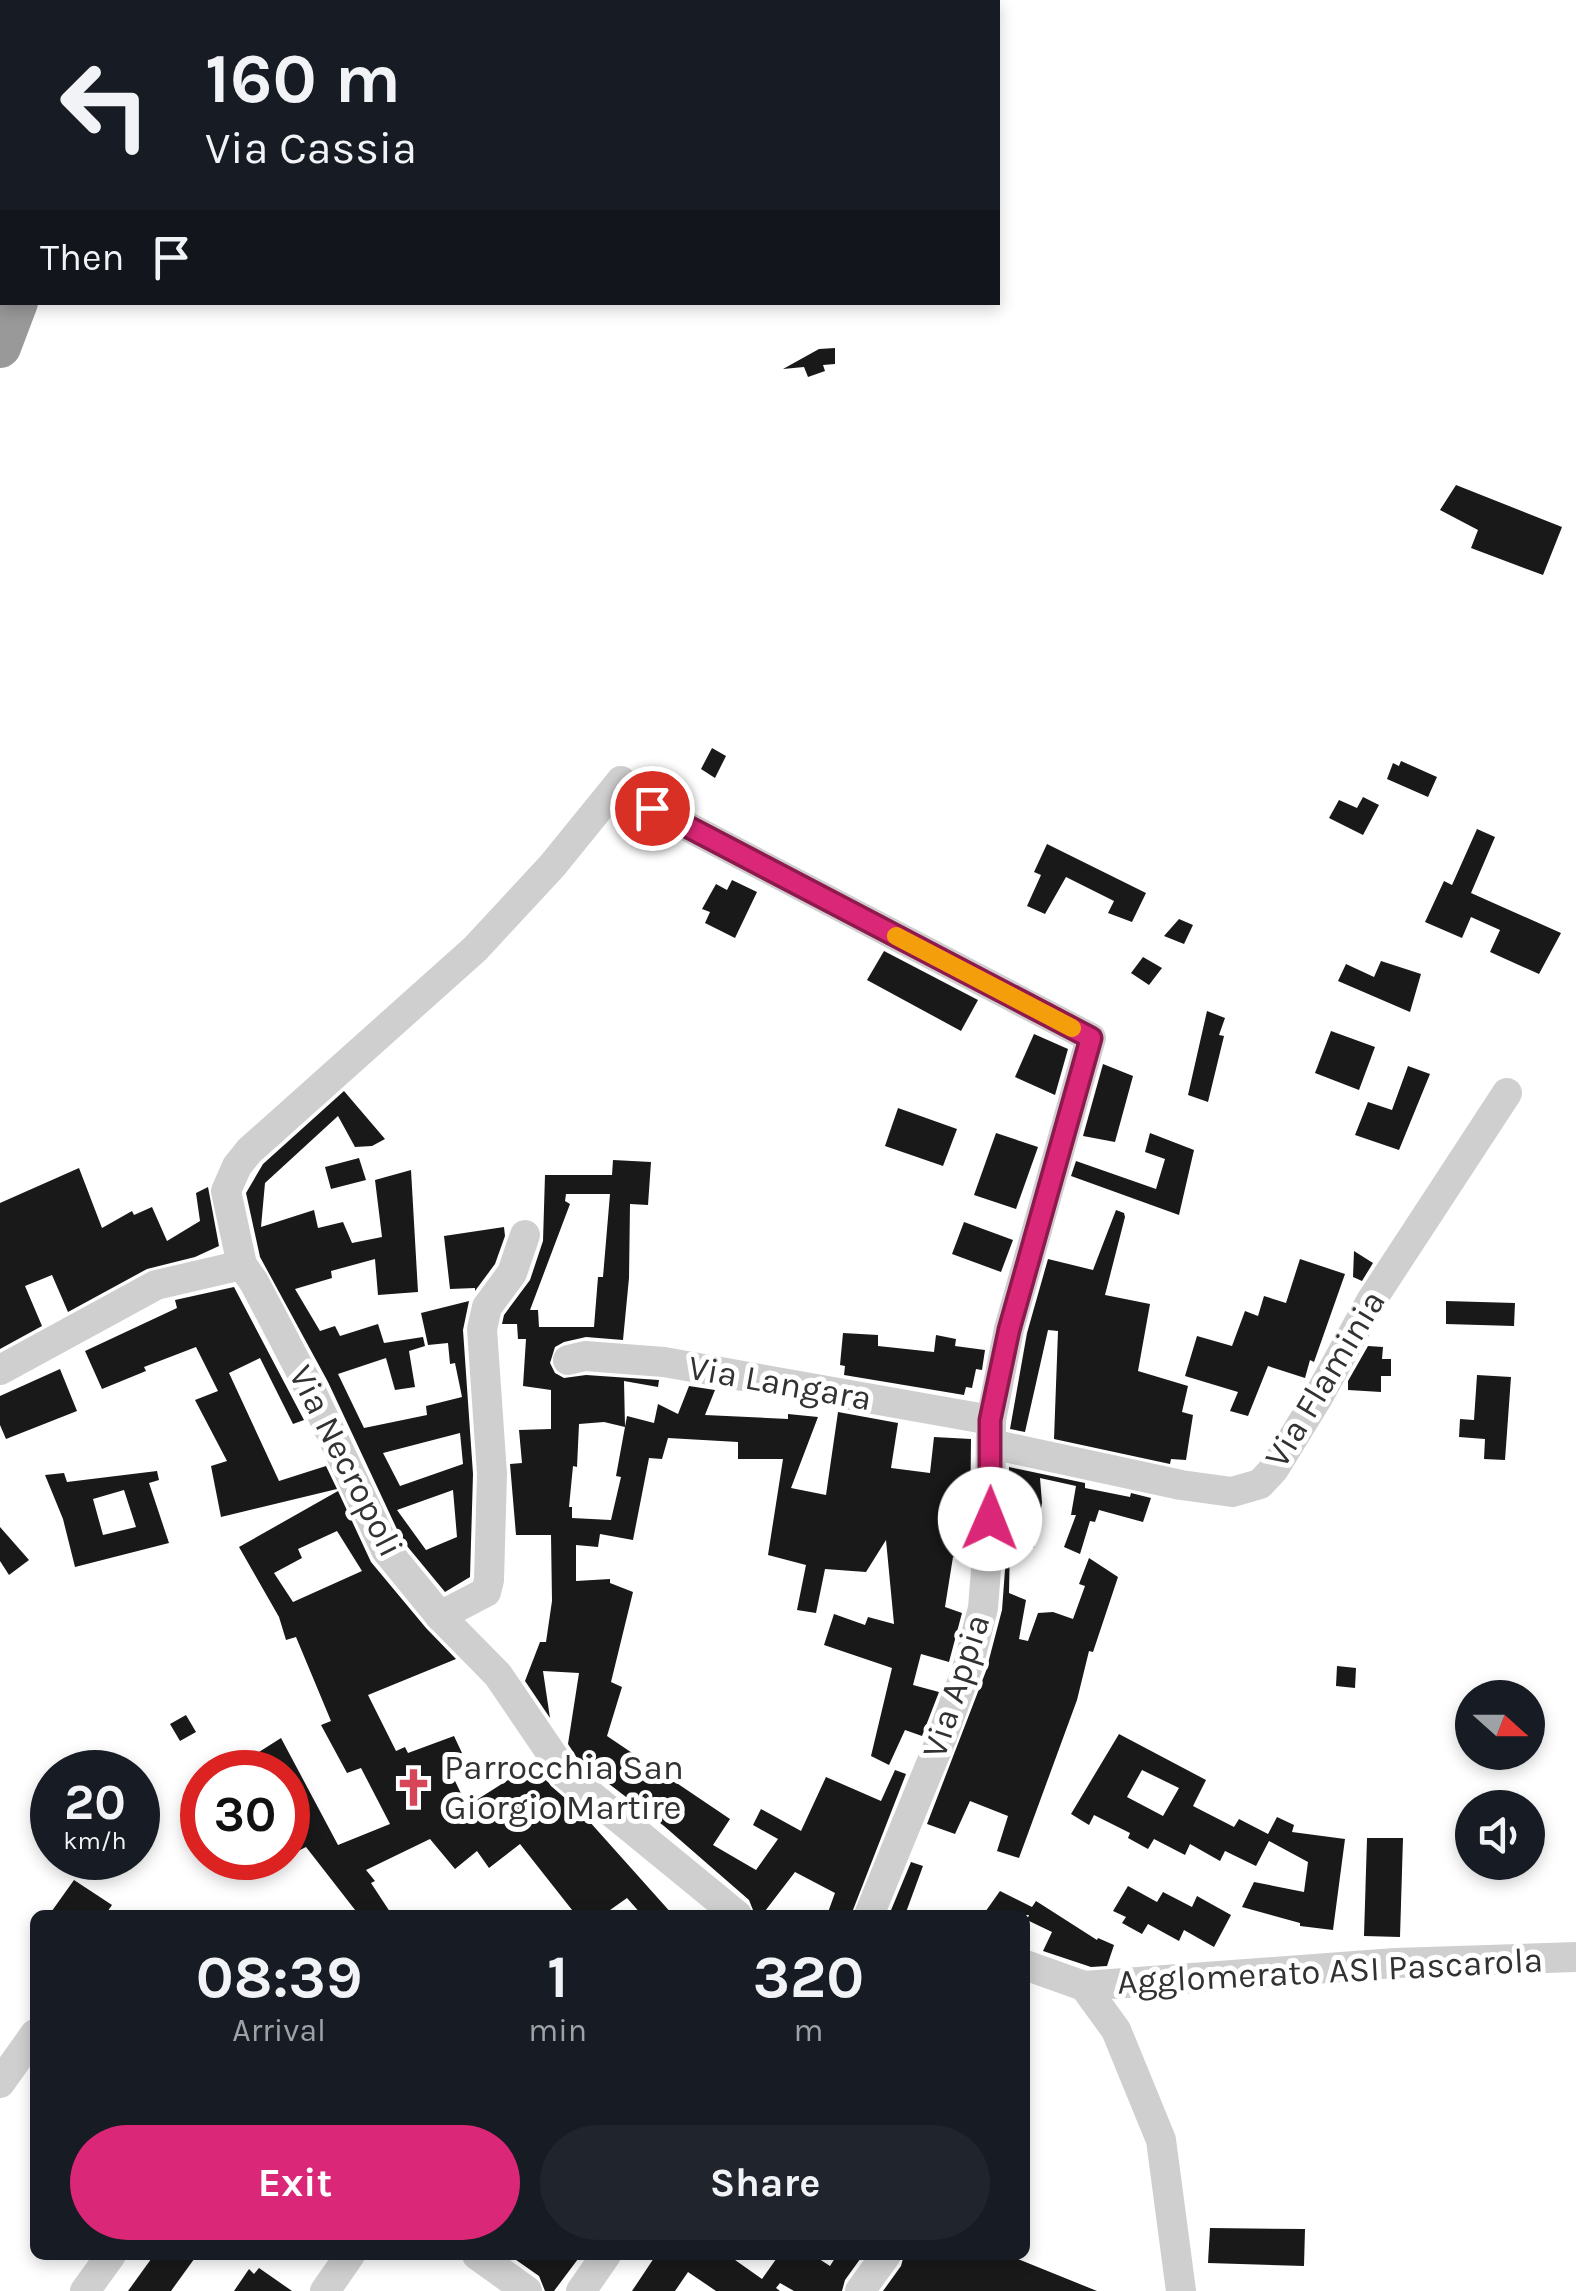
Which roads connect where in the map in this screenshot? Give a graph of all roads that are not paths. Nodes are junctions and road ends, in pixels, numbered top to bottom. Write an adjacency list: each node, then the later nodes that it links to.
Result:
1 (16, 305): 2 (highway)
2 (0, 347)
3 (621, 781): 7 (street, Via Necropoli)
4 (652, 808): 10 (street, Via Appia)
5 (1506, 1093): 10 (street, Via Flaminia)
6 (525, 1235): 11 (street)
7 (242, 1265): 9 (street); 11 (street, Via Necropoli)
8 (568, 1360): 10 (street, Via Langara)
9 (0, 1370)
10 (991, 1432): 13 (street, Via Appia)
11 (440, 1616): 12 (street, Via Necropoli)
12 (731, 1910)
13 (870, 1910)
14 (1576, 1958): 16 (street, Agglomerato ASI Pascarola)
15 (1030, 1967): 16 (street)
16 (1084, 1986): 29 (street)
17 (30, 2041): 18 (street)
18 (0, 2082)
19 (107, 2260): 24 (street)
20 (346, 2260): 25 (street)
21 (484, 2260): 26 (street)
22 (603, 2260): 27 (street)
23 (882, 2260): 28 (street)
24 (85, 2291)
25 (324, 2291)
26 (527, 2291)
27 (581, 2291)
28 (860, 2291)
29 (1181, 2291)

